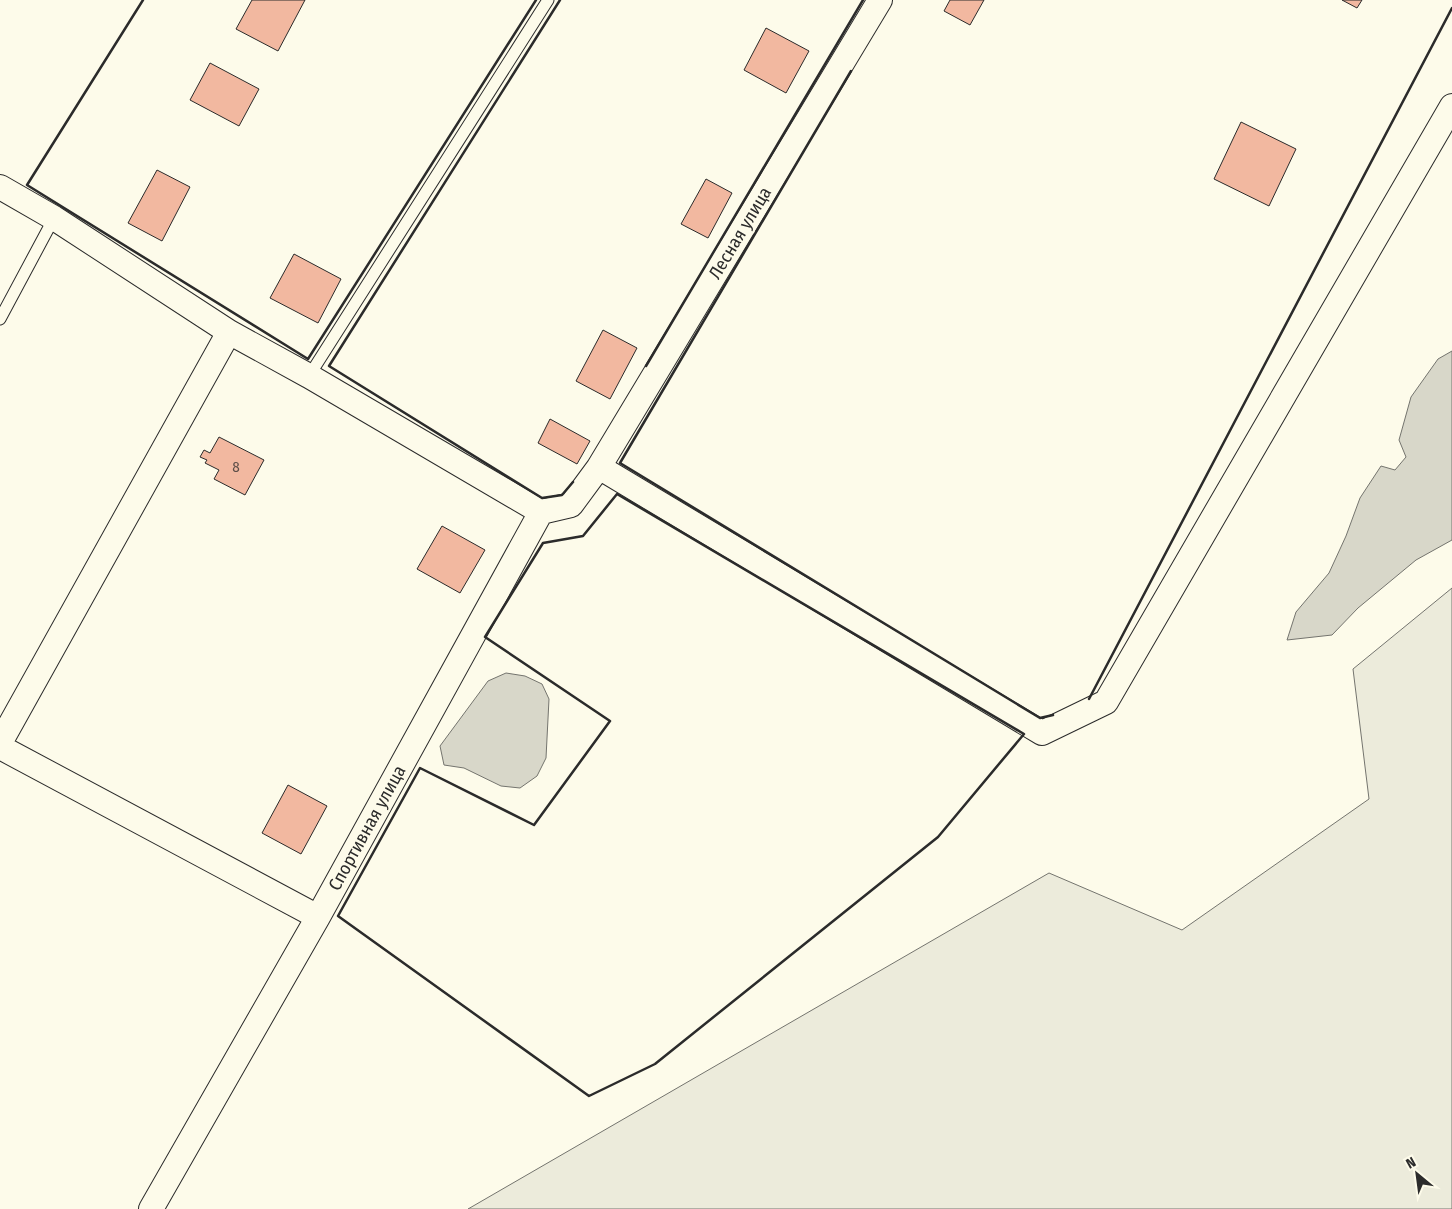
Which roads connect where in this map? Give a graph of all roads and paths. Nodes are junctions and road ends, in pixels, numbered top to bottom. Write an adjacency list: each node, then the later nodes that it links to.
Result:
1 (548, 0): 8 (lane)
2 (880, 0): 9 (street, Лесная улица)
3 (1452, 106): 9 (street)
4 (0, 187): 5 (street)
5 (54, 218): 6 (lane); 7 (street)
6 (0, 319)
7 (229, 332): 8 (street); 11 (street)
8 (309, 376): 10 (street)
9 (599, 467): 10 (street)
10 (541, 512): 12 (street, Спортивная улица)
11 (0, 745): 12 (street)
12 (318, 917): 13 (street, Спортивная улица)
13 (151, 1209)

